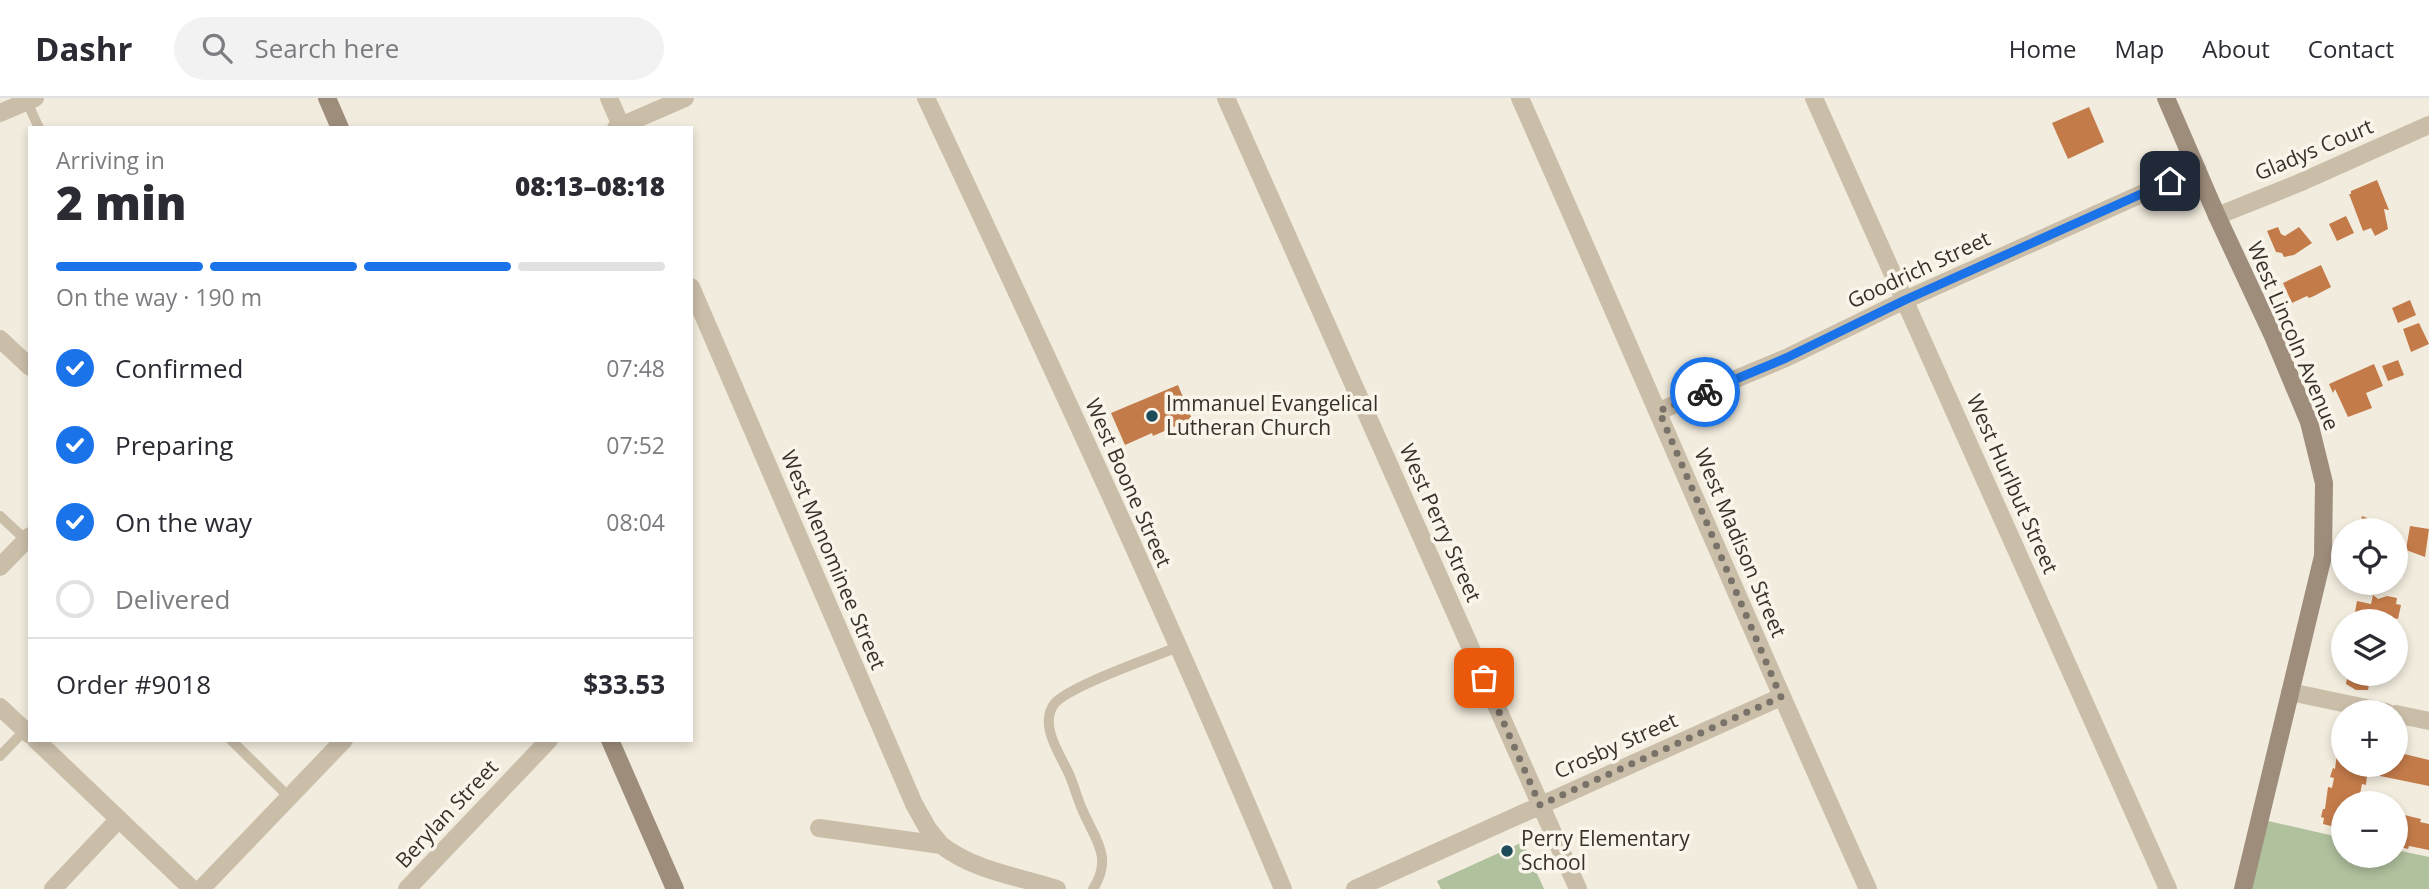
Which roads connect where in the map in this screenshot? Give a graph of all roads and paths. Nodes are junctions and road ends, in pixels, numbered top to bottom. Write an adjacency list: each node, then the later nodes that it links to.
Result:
1 (327, 98): 13 (street)
2 (609, 98): 14 (street)
3 (685, 98): 15 (street)
4 (926, 98): 26 (street, West Boone Street)
5 (1226, 98): 42 (street, West Perry Street)
6 (1520, 98): 22 (street, West Madison Street)
7 (1814, 98): 19 (street, West Hurlbut Street)
8 (2166, 98): 16 (street, West Lincoln Avenue)
9 (31, 100): 10 (street); 12 (lane)
10 (0, 113)
11 (2429, 125): 17 (street, Gladys Court)
12 (38, 126)
13 (339, 126)
14 (620, 126)
15 (622, 126)
16 (2197, 169): 17 (street, West Lincoln Avenue); 19 (street, Goodrich Street)
17 (2217, 216): 27 (street, West Lincoln Avenue)
18 (693, 293): 45 (street, West Menominee Street)
19 (1905, 300): 22 (street, Goodrich Street); 57 (street, West Hurlbut Street)
20 (0, 339): 21 (street)
21 (28, 365)
22 (1659, 411): 28 (street, West Madison Street)
23 (0, 516): 24 (lane)
24 (28, 540): 25 (street)
25 (0, 566)
26 (1178, 647): 52 (lane); 53 (street, West Boone Street)
27 (2290, 692): 29 (street); 58 (street, West Lincoln Avenue)
28 (1781, 697): 42 (street, Crosby Street); 56 (street, West Madison Street)
29 (2331, 701)
30 (0, 706): 33 (street)
31 (2408, 717): 32 (street)
32 (2429, 721)
33 (28, 733)
34 (28, 736): 40 (lane)
35 (37, 742): 43 (street)
36 (233, 742): 41 (lane)
37 (342, 742): 41 (street)
38 (547, 742): 49 (street, Berylan Street)
39 (611, 742): 50 (street)
40 (0, 755)
41 (289, 797): 48 (street)
42 (1540, 805): 54 (street, Crosby Street); 55 (street, West Perry Street)
43 (119, 819): 46 (street); 47 (street)
44 (818, 828): 45 (street)
45 (941, 845): 51 (street)
46 (53, 889)
47 (192, 889)
48 (201, 889)
49 (408, 889)
50 (675, 889)
51 (1057, 889)
52 (1093, 889)
53 (1283, 889)
54 (1354, 889)
55 (1578, 889)
56 (1868, 889)
57 (2168, 889)
58 (2242, 889)

